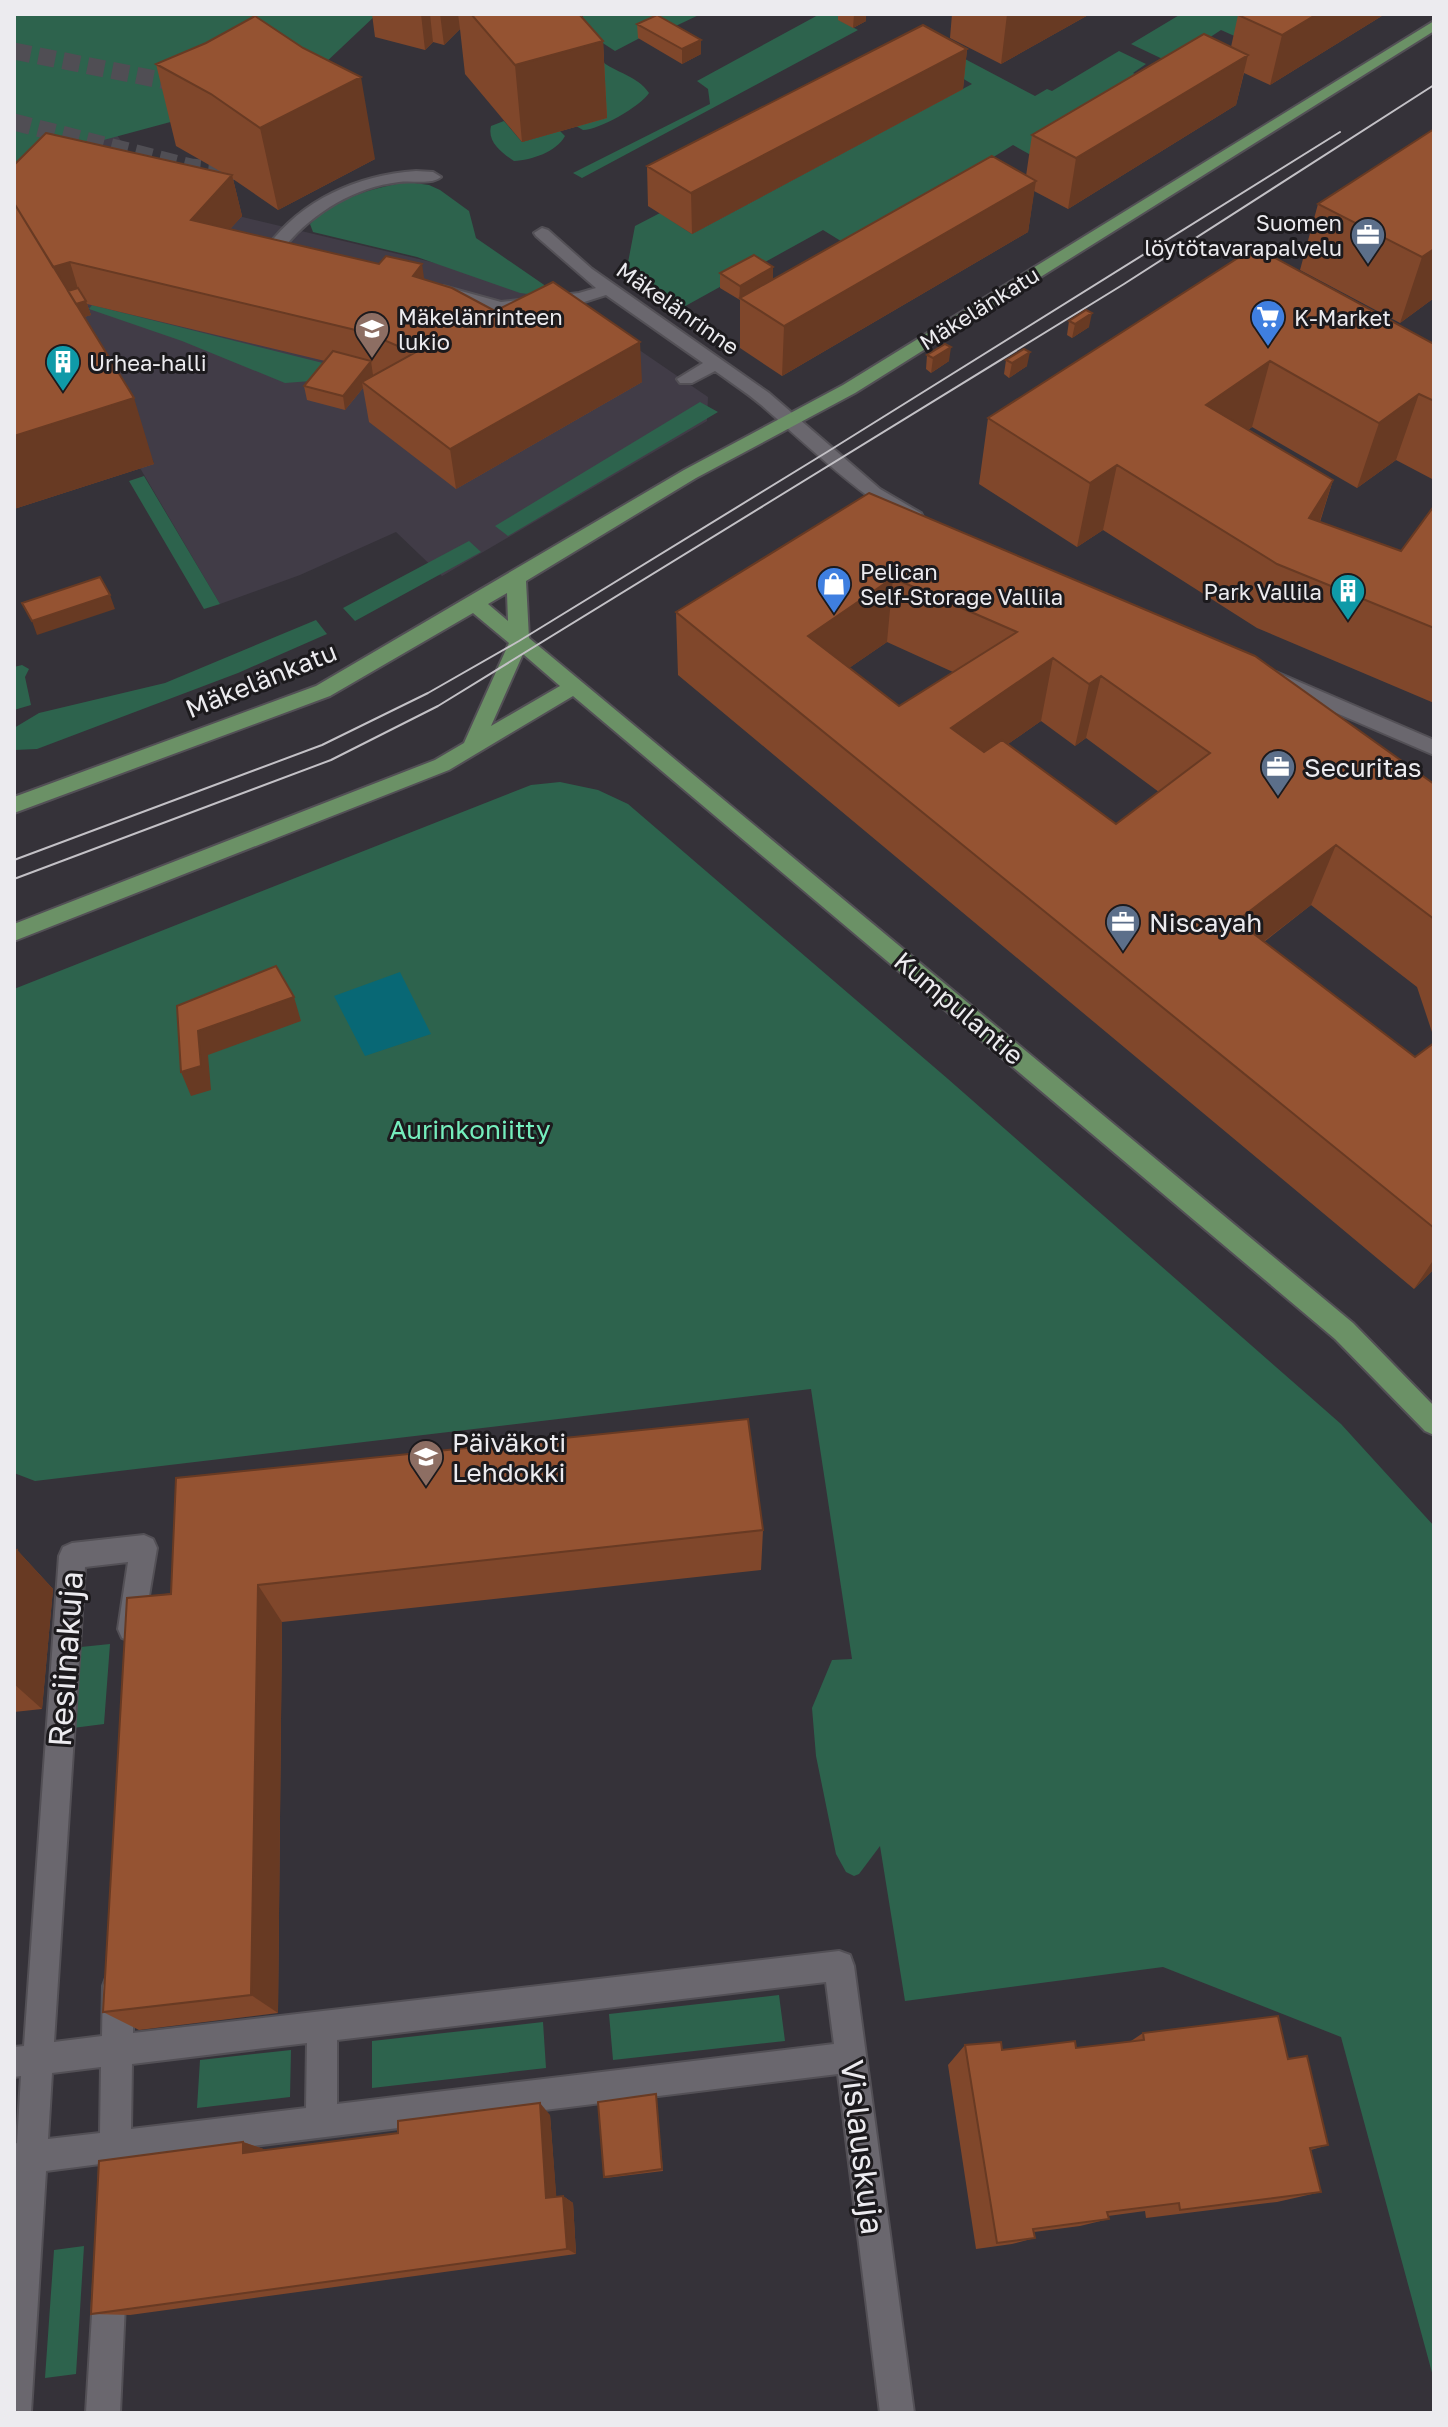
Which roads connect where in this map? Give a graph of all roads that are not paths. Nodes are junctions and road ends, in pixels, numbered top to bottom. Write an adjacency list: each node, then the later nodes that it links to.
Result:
1 (1434, 25): 9 (main road, Mäkelänkatu)
2 (433, 177): 4 (street)
3 (542, 233): 6 (street, Mäkelänrinne)
4 (312, 257)
5 (419, 284): 6 (street)
6 (608, 289): 7 (street, Mäkelänrinne)
7 (716, 364): 8 (street); 9 (street, Mäkelänrinne)
8 (686, 379)
9 (789, 420): 10 (street, Mäkelänrinne); 11 (main road, Mäkelänkatu)
10 (934, 528)
11 (516, 578): 12 (main road, Mäkelänkatu); 13 (main road)
12 (474, 603): 13 (main road, Kumpulantie); 18 (main road, Mäkelänkatu)
13 (519, 641): 15 (main road, Kumpulantie); 17 (main road)
14 (1255, 670): 16 (street)
15 (573, 687): 17 (main road); 20 (main road, Kumpulantie)
16 (1434, 748)
17 (471, 749): 19 (main road)
18 (14, 805)
19 (14, 933)
20 (1434, 1423)
21 (129, 1661): 26 (street, Resiinakuja)
22 (119, 1954): 24 (street)
23 (322, 2025): 24 (street); 25 (street, Vislauskuja); 27 (street)
24 (116, 2050): 26 (street); 28 (street)
25 (851, 2057): 27 (street); 34 (street, Vislauskuja)
26 (25, 2060): 29 (street, Resiinakuja)
27 (322, 2120): 28 (street)
28 (117, 2147): 29 (street); 30 (street)
29 (22, 2158): 32 (street, Resiinakuja)
30 (114, 2211)
31 (112, 2258): 33 (street)
32 (14, 2412)
33 (103, 2413)
34 (897, 2413)

